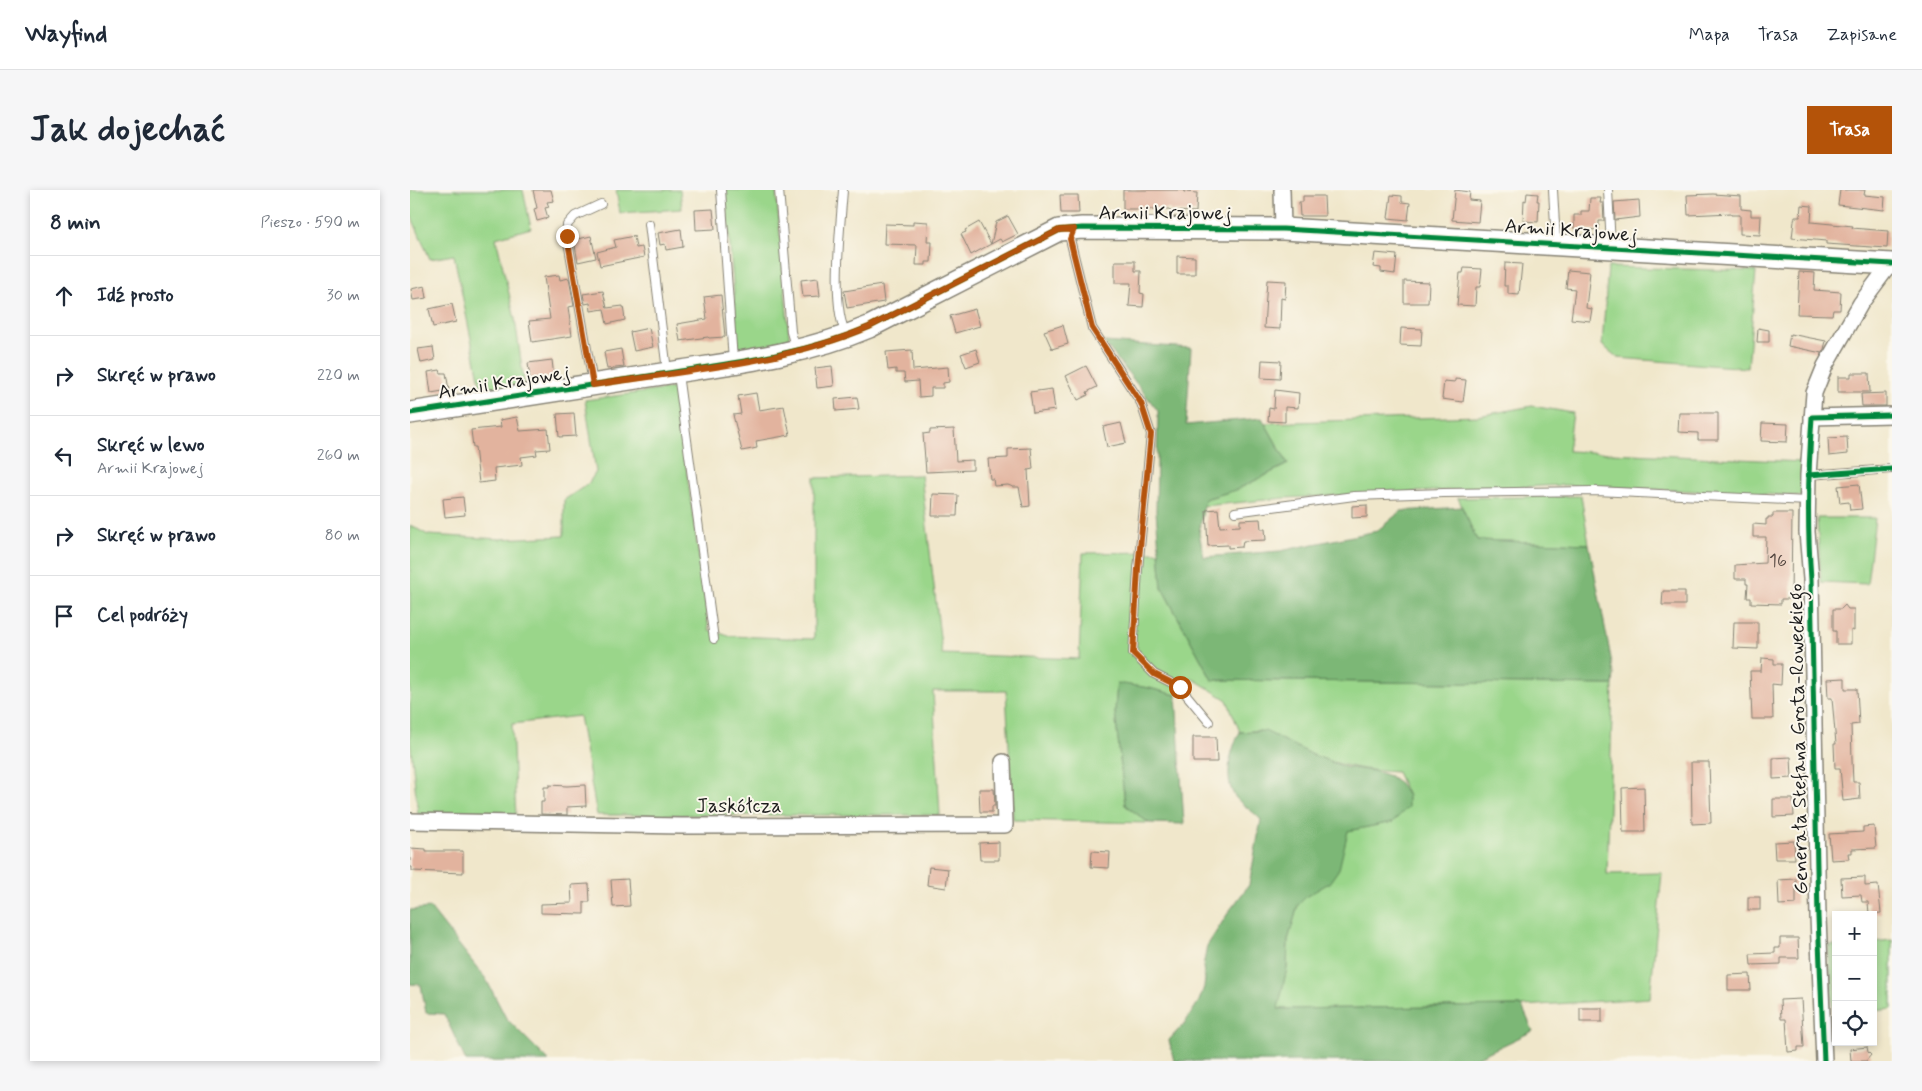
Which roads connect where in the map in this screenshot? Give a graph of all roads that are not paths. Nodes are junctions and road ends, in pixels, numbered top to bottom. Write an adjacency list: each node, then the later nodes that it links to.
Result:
1 (721, 190): 16 (lane)
2 (779, 190): 15 (lane)
3 (843, 190): 14 (lane)
4 (1282, 190): 10 (street)
5 (1553, 190): 11 (lane)
6 (1608, 190): 12 (lane)
7 (601, 204): 18 (lane)
8 (649, 224): 17 (lane)
9 (1074, 229): 10 (street, Armii Krajowej); 14 (street, Armii Krajowej); 27 (lane)
10 (1283, 229): 11 (street, Armii Krajowej)
11 (1556, 244): 12 (street, Armii Krajowej)
12 (1611, 248): 13 (street, Armii Krajowej)
13 (1891, 264): 21 (street, Generała Stefana Grota-Roweckiego)
14 (848, 336): 15 (street, Armii Krajowej)
15 (797, 351): 16 (street, Armii Krajowej)
16 (733, 363): 17 (street, Armii Krajowej)
17 (673, 372): 18 (street, Armii Krajowej); 26 (lane)
18 (593, 385): 19 (street, Armii Krajowej)
19 (410, 413)
20 (1892, 415): 21 (street)
21 (1812, 417): 23 (street, Generała Stefana Grota-Roweckiego)
22 (1892, 469): 23 (lane)
23 (1808, 475): 24 (street, Generała Stefana Grota-Roweckiego)
24 (1808, 501): 25 (lane); 30 (street, Generała Stefana Grota-Roweckiego)
25 (1236, 512)
26 (714, 639)
27 (1209, 722)
28 (1002, 762): 29 (street, Jaskółcza)
29 (410, 822)
30 (1824, 1061)

